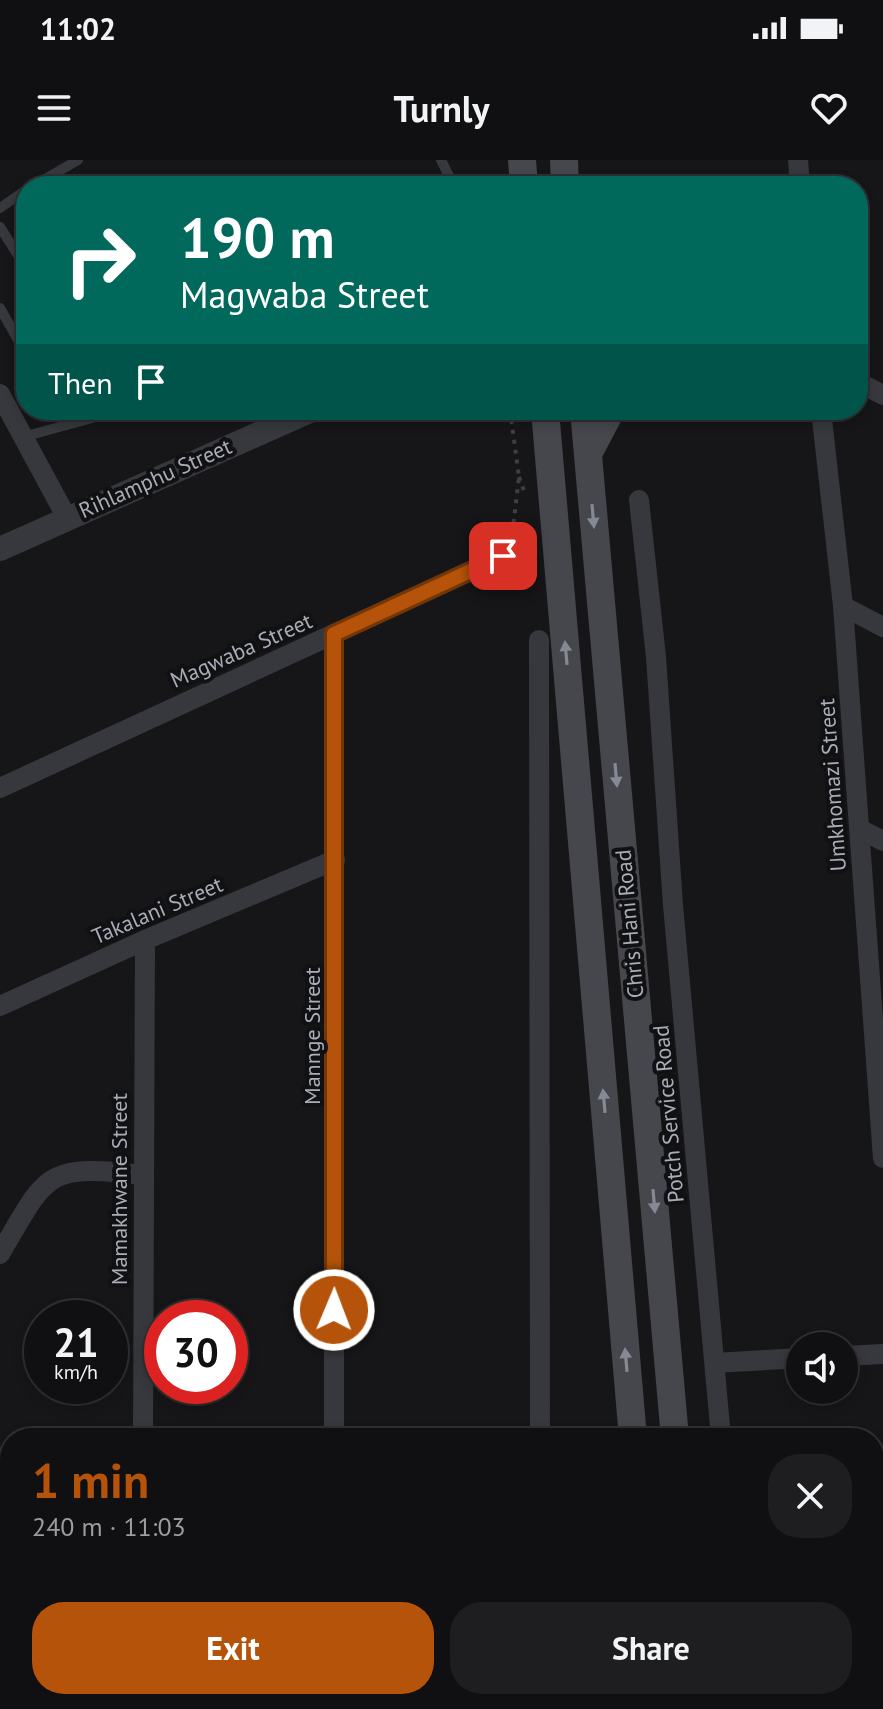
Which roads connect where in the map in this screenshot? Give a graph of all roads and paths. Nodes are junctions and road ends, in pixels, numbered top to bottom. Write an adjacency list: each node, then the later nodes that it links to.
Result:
1 (78, 160): 2 (lane)
2 (50, 176)
3 (0, 227): 4 (lane)
4 (16, 252)
5 (0, 308): 6 (lane)
6 (16, 336)
7 (0, 394): 17 (street)
8 (63, 420): 16 (lane)
9 (84, 420): 16 (lane)
10 (289, 420): 20 (street, Rihlamphu Street)
11 (511, 420): 22 (path)
12 (546, 420): 44 (main road, Chris Hani Road, one-way to 12)
13 (585, 420): 18 (main road, Chris Hani Road)
14 (606, 420): 18 (main road)
15 (822, 420): 23 (street, Umkhomazi Street)
16 (66, 425): 17 (lane)
17 (23, 437): 20 (street)
18 (588, 454): 45 (main road, Chris Hani Road, one-way to 45)
19 (639, 500): 40 (street, Potch Service Road)
20 (67, 518): 21 (street, Rihlamphu Street)
21 (0, 549)
22 (503, 556): 25 (street, Magwaba Street)
23 (843, 606): 24 (street); 28 (street, Umkhomazi Street)
24 (883, 627)
25 (334, 634): 27 (street, Magwaba Street); 30 (street, Mannge Street)
26 (539, 640): 43 (street)
27 (0, 788)
28 (860, 829): 29 (street); 33 (street, Umkhomazi Street)
29 (883, 841)
30 (335, 860): 31 (street, Takalani Street); 42 (street, Mannge Street)
31 (145, 940): 32 (street, Takalani Street); 35 (street, Mamakhwane Street)
32 (0, 1006)
33 (878, 1050): 34 (street, Umkhomazi Street)
34 (883, 1158)
35 (143, 1175): 36 (street); 41 (street, Mamakhwane Street)
36 (0, 1254)
37 (883, 1354): 38 (street)
38 (858, 1355)
39 (786, 1359): 40 (street)
40 (715, 1363): 46 (street, Potch Service Road)
41 (143, 1428)
42 (334, 1428)
43 (540, 1428)
44 (632, 1428)
45 (674, 1428)
46 (720, 1428)

